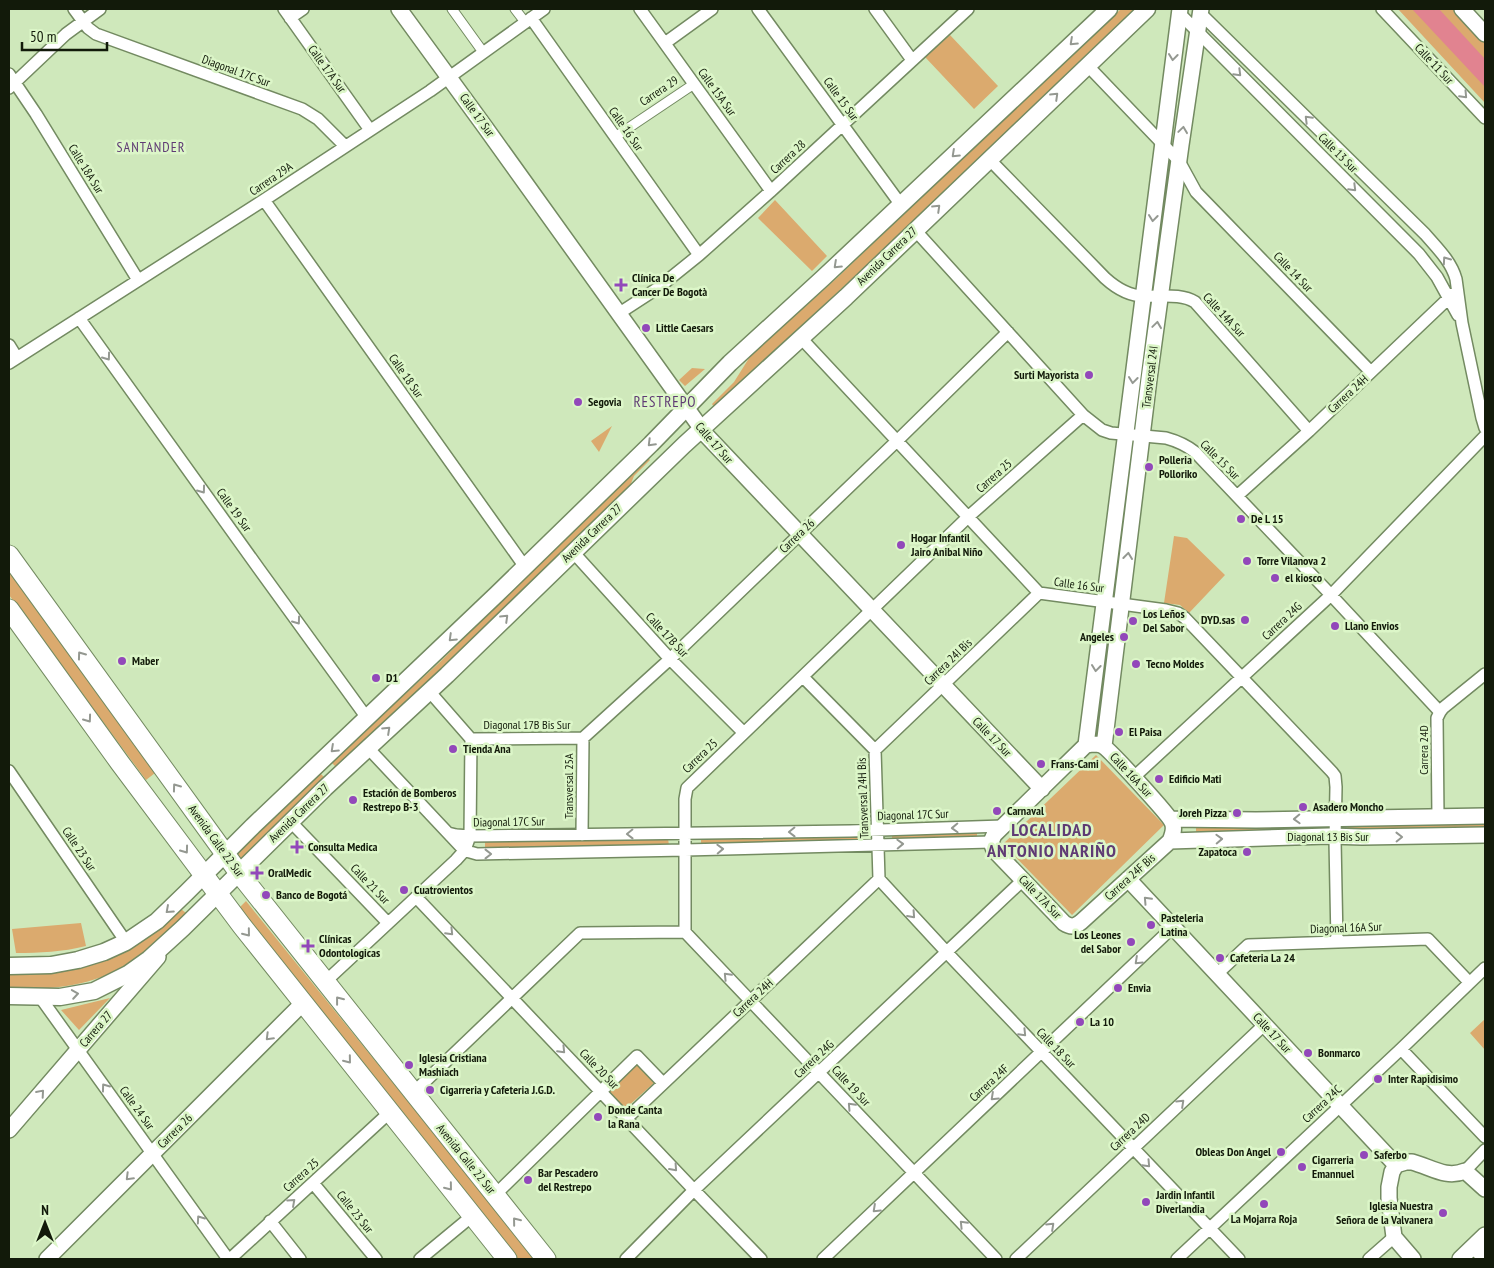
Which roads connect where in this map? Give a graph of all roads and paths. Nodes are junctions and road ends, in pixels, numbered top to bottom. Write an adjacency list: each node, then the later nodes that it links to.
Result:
1 (74, 9): 21 (street)
2 (100, 9): 21 (street)
3 (303, 9): 19 (street)
4 (399, 9): 28 (street, Calle 17 Sur)
5 (452, 9): 25 (street)
6 (515, 9): 20 (street, Calle 16 Sur)
7 (544, 9): 20 (street, Carrera 29A)
8 (640, 9): 24 (street, Calle 15A Sur)
9 (712, 9): 24 (street)
10 (758, 9): 32 (street, Calle 15 Sur)
11 (875, 9): 26 (street)
12 (968, 9): 26 (street, Carrera 28)
13 (1109, 9): 43 (main road, Avenida Carrera 27, one-way to 43)
14 (1147, 9): 27 (main road, Avenida Carrera 27)
15 (1382, 9): 31 (street, Calle 11 Sur, one-way to 31)
16 (1462, 9): 23 (street)
17 (1180, 11): 22 (street, Calle 13 Sur); 35 (street, Transversal 24I, one-way to 35)
18 (1201, 11): 22 (street, Transversal 24I); 47 (street, Calle 13 Sur, one-way to 18)
19 (287, 13): 33 (street, Calle 17A Sur)
20 (528, 20): 25 (street, Carrera 29A); 34 (street, Calle 16 Sur)
21 (83, 21): 29 (street); 36 (street, Diagonal 17C Sur)
22 (1198, 30): 38 (street, Transversal 24I, one-way to 22); 50 (street, Calle 13 Sur, one-way to 50)
23 (1485, 34)
24 (665, 43): 30 (street, Calle 15A Sur)
25 (484, 52): 28 (street, Carrera 29A)
26 (912, 60): 32 (street, Carrera 28)
27 (1087, 65): 35 (street, Calle 14 Sur); 37 (main road, Avenida Carrera 27, one-way to 27)
28 (449, 77): 33 (street, Carrera 29A); 51 (street, Calle 17 Sur)
29 (11, 81): 46 (street, Calle 18A Sur)
30 (694, 84): 34 (street, Carrera 29); 39 (street, Calle 15A Sur)
31 (1485, 118)
32 (843, 125): 39 (street, Carrera 28); 43 (street, Calle 15 Sur)
33 (370, 130): 36 (street, Carrera 29A)
34 (615, 137): 45 (street, Calle 16 Sur)
35 (1162, 144): 38 (street, Calle 14 Sur); 49 (street, Transversal 24I, one-way to 49)
36 (345, 146): 42 (street, Carrera 29A)
37 (989, 159): 44 (main road, Avenida Carrera 27, one-way to 37); 49 (street, Calle 14A Sur)
38 (1179, 161): 40 (street, Calle 14 Sur); 41 (street, Transversal 24I)
39 (771, 191): 45 (street, Carrera 28)
40 (1196, 192): 41 (street); 58 (street, Calle 14 Sur)
41 (1174, 196): 48 (street, Transversal 24I)
42 (264, 200): 46 (street, Carrera 29A); 73 (street, Calle 18 Sur)
43 (901, 205): 59 (main road, Avenida Carrera 27, one-way to 59)
44 (915, 230): 54 (street, Calle 15 Sur); 55 (main road, Avenida Carrera 27)
45 (699, 255): 51 (street, Carrera 28)
46 (138, 280): 52 (street, Carrera 29A)
47 (1458, 290): 50 (street, Carrera 24H); 53 (street, Calle 13 Sur)
48 (1161, 295): 49 (street, Calle 14A Sur); 63 (street, Calle 14A Sur); 65 (street, Transversal 24I, one-way to 48)
49 (1144, 296): 64 (street, Transversal 24I, one-way to 64)
50 (1449, 298): 53 (street, Calle 13 Sur); 58 (street, Carrera 24H)
51 (618, 314): 59 (street, Calle 17 Sur)
52 (79, 318): 57 (street, Carrera 29A); 87 (street, Calle 19 Sur, one-way to 87)
53 (1462, 323): 61 (street, Calle 13 Sur)
54 (1008, 332): 60 (street, Calle 15 Sur); 67 (street, Carrera 26)
55 (800, 337): 62 (main road, Avenida Carrera 27); 67 (street, Calle 16 Sur)
56 (9, 345): 57 (street)
57 (13, 360)
58 (1371, 372): 63 (street, Carrera 24H)
59 (685, 408): 62 (street, Calle 17 Sur); 73 (main road, Avenida Carrera 27, one-way to 73)
60 (1083, 415): 64 (street, Calle 15 Sur); 69 (street, Carrera 25)
61 (1485, 428)
62 (701, 429): 70 (street, Calle 17 Sur); 71 (main road, Avenida Carrera 27)
63 (1308, 431): 68 (street, Carrera 24H)
64 (1126, 435): 65 (street, Calle 15 Sur); 76 (street, Transversal 24I)
65 (1143, 436): 68 (street, Calle 15 Sur); 77 (street, Transversal 24I, one-way to 65)
66 (1485, 436): 75 (street, Carrera 24G)
67 (897, 441): 69 (street, Calle 16 Sur); 70 (street, Carrera 26)
68 (1237, 496): 75 (street, Calle 15 Sur)
69 (968, 518): 74 (street, Calle 16 Sur); 79 (street, Carrera 25)
70 (798, 534): 79 (street, Calle 17 Sur); 80 (street, Carrera 26)
71 (573, 552): 80 (street, Calle 17B Sur); 85 (main road, Avenida Carrera 27, one-way to 71)
72 (9, 555): 118 (main road, Avenida Calle 22 Sur, one-way to 72)
73 (525, 567): 87 (main road, Avenida Carrera 27, one-way to 87)
74 (1039, 593): 76 (street, Calle 16 Sur); 84 (street, Carrera 24I Bis)
75 (1331, 594): 83 (street, Carrera 24G); 86 (street, Calle 15 Sur)
76 (1104, 602): 77 (street, Calle 16 Sur); 91 (street, Transversal 24I, one-way to 91)
77 (1122, 604): 83 (street, Calle 16 Sur); 92 (street, Transversal 24I)
78 (9, 609): 120 (main road, one-way to 120)
79 (872, 611): 82 (street, Carrera 25); 84 (street, Calle 17 Sur)
80 (670, 659): 88 (street, Calle 17B Sur); 90 (street, Carrera 26)
81 (1485, 674): 86 (street, Carrera 24D)
82 (803, 677): 88 (street, Carrera 25); 94 (street)
83 (1241, 678): 97 (street, Carrera 24G); 102 (street, Calle 16 Sur)
84 (943, 685): 94 (street, Carrera 24I Bis); 99 (street, Calle 17 Sur)
85 (429, 691): 89 (street); 93 (main road, Avenida Carrera 27, one-way to 85)
86 (1440, 712): 100 (street, Carrera 24D)
87 (367, 718): 95 (main road, Avenida Carrera 27, one-way to 95)
88 (744, 733): 108 (street, Carrera 25)
89 (471, 738): 90 (street, Diagonal 17B Bis Sur); 111 (street)
90 (583, 738): 110 (street, Transversal 25A)
91 (1086, 746): 92 (street, Calle 16A Sur); 99 (street)
92 (1104, 746): 97 (street, Calle 16A Sur)
93 (368, 748): 98 (main road, Avenida Carrera 27); 107 (street)
94 (875, 750): 106 (street, Transversal 24H Bis)
95 (318, 764): 98 (main road); 118 (main road, Avenida Carrera 27)
96 (9, 771): 131 (street, Calle 23 Sur)
97 (1134, 777): 103 (street, Calle 16A Sur)
98 (334, 780): 104 (main road, Avenida Carrera 27)
99 (1042, 789): 105 (street)
100 (1438, 816): 101 (street, Diagonal 13 Bis Sur); 102 (street, Diagonal 13 Bis Sur)
101 (1485, 816)
102 (1335, 818): 103 (street, Diagonal 13 Bis Sur, one-way to 103); 112 (street)
103 (1171, 819): 113 (street)
104 (290, 822): 119 (main road, Avenida Carrera 27); 126 (street, Calle 21 Sur)
105 (1004, 826): 106 (street, Diagonal 17C Sur, one-way to 106); 114 (street)
106 (878, 830): 108 (street, Diagonal 17C Sur, one-way to 108); 115 (street, Transversal 24H Bis)
107 (447, 832): 111 (street, Diagonal 17C Sur); 116 (street)
108 (685, 833): 110 (street, Diagonal 17C Sur, one-way to 110); 117 (street, Carrera 25)
109 (1485, 834): 112 (street, Diagonal 13 Bis Sur, one-way to 109)
110 (582, 835): 111 (street, Diagonal 17C Sur)
111 (470, 836): 116 (street)
112 (1335, 836): 113 (street, Diagonal 13 Bis Sur, one-way to 112); 132 (street)
113 (1170, 840): 122 (street, Carrera 24F Bis)
114 (991, 842): 115 (street, one-way to 114); 123 (street, Calle 17A Sur)
115 (878, 845): 117 (street, one-way to 115); 121 (street)
116 (465, 850): 117 (street, one-way to 117); 125 (street)
117 (685, 850): 130 (street, Carrera 25)
118 (225, 854): 119 (main road, Avenida Calle 22 Sur); 120 (main road, Avenida Carrera 27)
119 (238, 873): 124 (main road, Avenida Carrera 27); 137 (main road, Avenida Calle 22 Sur)
120 (204, 876): 124 (main road); 131 (main road, Avenida Carrera 27, one-way to 131)
121 (879, 879): 133 (street, Calle 18 Sur, one-way to 133); 142 (street, Carrera 24H)
122 (1128, 879): 127 (street, Carrera 24F Bis); 128 (street, Calle 17 Sur, one-way to 122)
123 (1023, 880): 127 (street, Calle 17A Sur); 133 (street, Carrera 24G)
124 (218, 894): 129 (main road, Avenida Carrera 27); 143 (main road, one-way to 143)
125 (416, 897): 126 (street); 141 (street, Calle 20 Sur, one-way to 141)
126 (388, 923): 137 (street)
127 (1072, 926)
128 (1173, 927): 136 (street, Calle 17 Sur); 147 (street, Carrera 24F, one-way to 147)
129 (183, 928): 140 (main road, Avenida Carrera 27, one-way to 129); 146 (street, Carrera 27)
130 (685, 932): 141 (street); 142 (street, Calle 19 Sur, one-way to 130)
131 (126, 942): 134 (main road, Avenida Carrera 27)
132 (1337, 942): 136 (street, Diagonal 16A Sur); 138 (street, Diagonal 16A Sur)
133 (946, 952): 147 (street, Calle 18 Sur, one-way to 147); 148 (street, Carrera 24G)
134 (9, 966)
135 (1485, 968): 138 (street, Carrera 24C)
136 (1217, 974): 144 (street, Calle 17 Sur)
137 (325, 982): 151 (main road, Avenida Calle 22 Sur, one-way to 137)
138 (1470, 982): 145 (street, Carrera 24C)
139 (9, 996): 140 (main road, Avenida Carrera 27)
140 (40, 997): 146 (street, Calle 24 Sur)
141 (512, 998): 150 (street, Calle 20 Sur, one-way to 150); 151 (street)
142 (750, 1001): 148 (street, Calle 19 Sur); 149 (street, Carrera 24H)
143 (303, 1003): 153 (main road, one-way to 153); 159 (street, Carrera 26, one-way to 159)
144 (1264, 1024): 152 (street, Calle 17 Sur); 157 (street, Carrera 24D, one-way to 144)
145 (1401, 1049): 152 (street, Carrera 24C); 156 (street)
146 (78, 1050): 155 (street, Carrera 27, one-way to 146); 159 (street, Calle 24 Sur, one-way to 146)
147 (1041, 1052): 157 (street, Calle 18 Sur); 162 (street, Carrera 24F, one-way to 162)
148 (819, 1073): 162 (street, Calle 19 Sur, one-way to 148); 165 (street, Carrera 24G)
149 (663, 1084): 150 (street); 154 (street, Carrera 24H)
150 (601, 1091): 154 (street, Calle 20 Sur); 166 (street)
151 (413, 1093): 166 (main road, Avenida Calle 22 Sur)
152 (1340, 1106): 160 (street, Calle 17 Sur); 169 (street, Carrera 24C)
153 (390, 1112): 163 (street, Carrera 25); 167 (main road, one-way to 167)
154 (627, 1118): 165 (street, Calle 20 Sur, one-way to 165)
155 (9, 1130)
156 (1485, 1137)
157 (1133, 1148): 169 (street, Calle 18 Sur, one-way to 169); 185 (street, Carrera 24D, one-way to 157)
158 (1485, 1150): 161 (street)
159 (153, 1153): 174 (street, Carrera 26, one-way to 174); 175 (street, Calle 24 Sur, one-way to 159)
160 (1396, 1164): 161 (street); 171 (street)
161 (1465, 1171): 164 (street)
162 (914, 1173): 183 (street, Carrera 24F, one-way to 183); 184 (street, Calle 19 Sur, one-way to 162)
163 (313, 1183): 168 (street, Carrera 25, one-way to 163); 177 (street, Calle 23 Sur)
164 (1485, 1189)
165 (694, 1190): 181 (street, Carrera 24G); 182 (street, Calle 20 Sur)
166 (495, 1195): 180 (main road, Avenida Calle 22 Sur, one-way to 166)
167 (472, 1216): 178 (street); 179 (main road)
168 (270, 1221): 175 (street, Carrera 25); 176 (street)
169 (1210, 1229): 186 (street, Carrera 24C); 187 (street, Calle 18 Sur)
170 (1485, 1235): 172 (street)
171 (1394, 1236): 188 (street); 189 (street)
172 (1474, 1246): 173 (street); 190 (street)
173 (1485, 1258)
174 (47, 1259)
175 (229, 1259)
176 (300, 1259)
177 (376, 1259)
178 (420, 1259)
179 (507, 1259)
180 (546, 1259)
181 (626, 1259)
182 (761, 1259)
183 (823, 1259)
184 (996, 1259)
185 (1016, 1259)
186 (1177, 1259)
187 (1239, 1259)
188 (1369, 1259)
189 (1413, 1259)
190 (1460, 1259)

